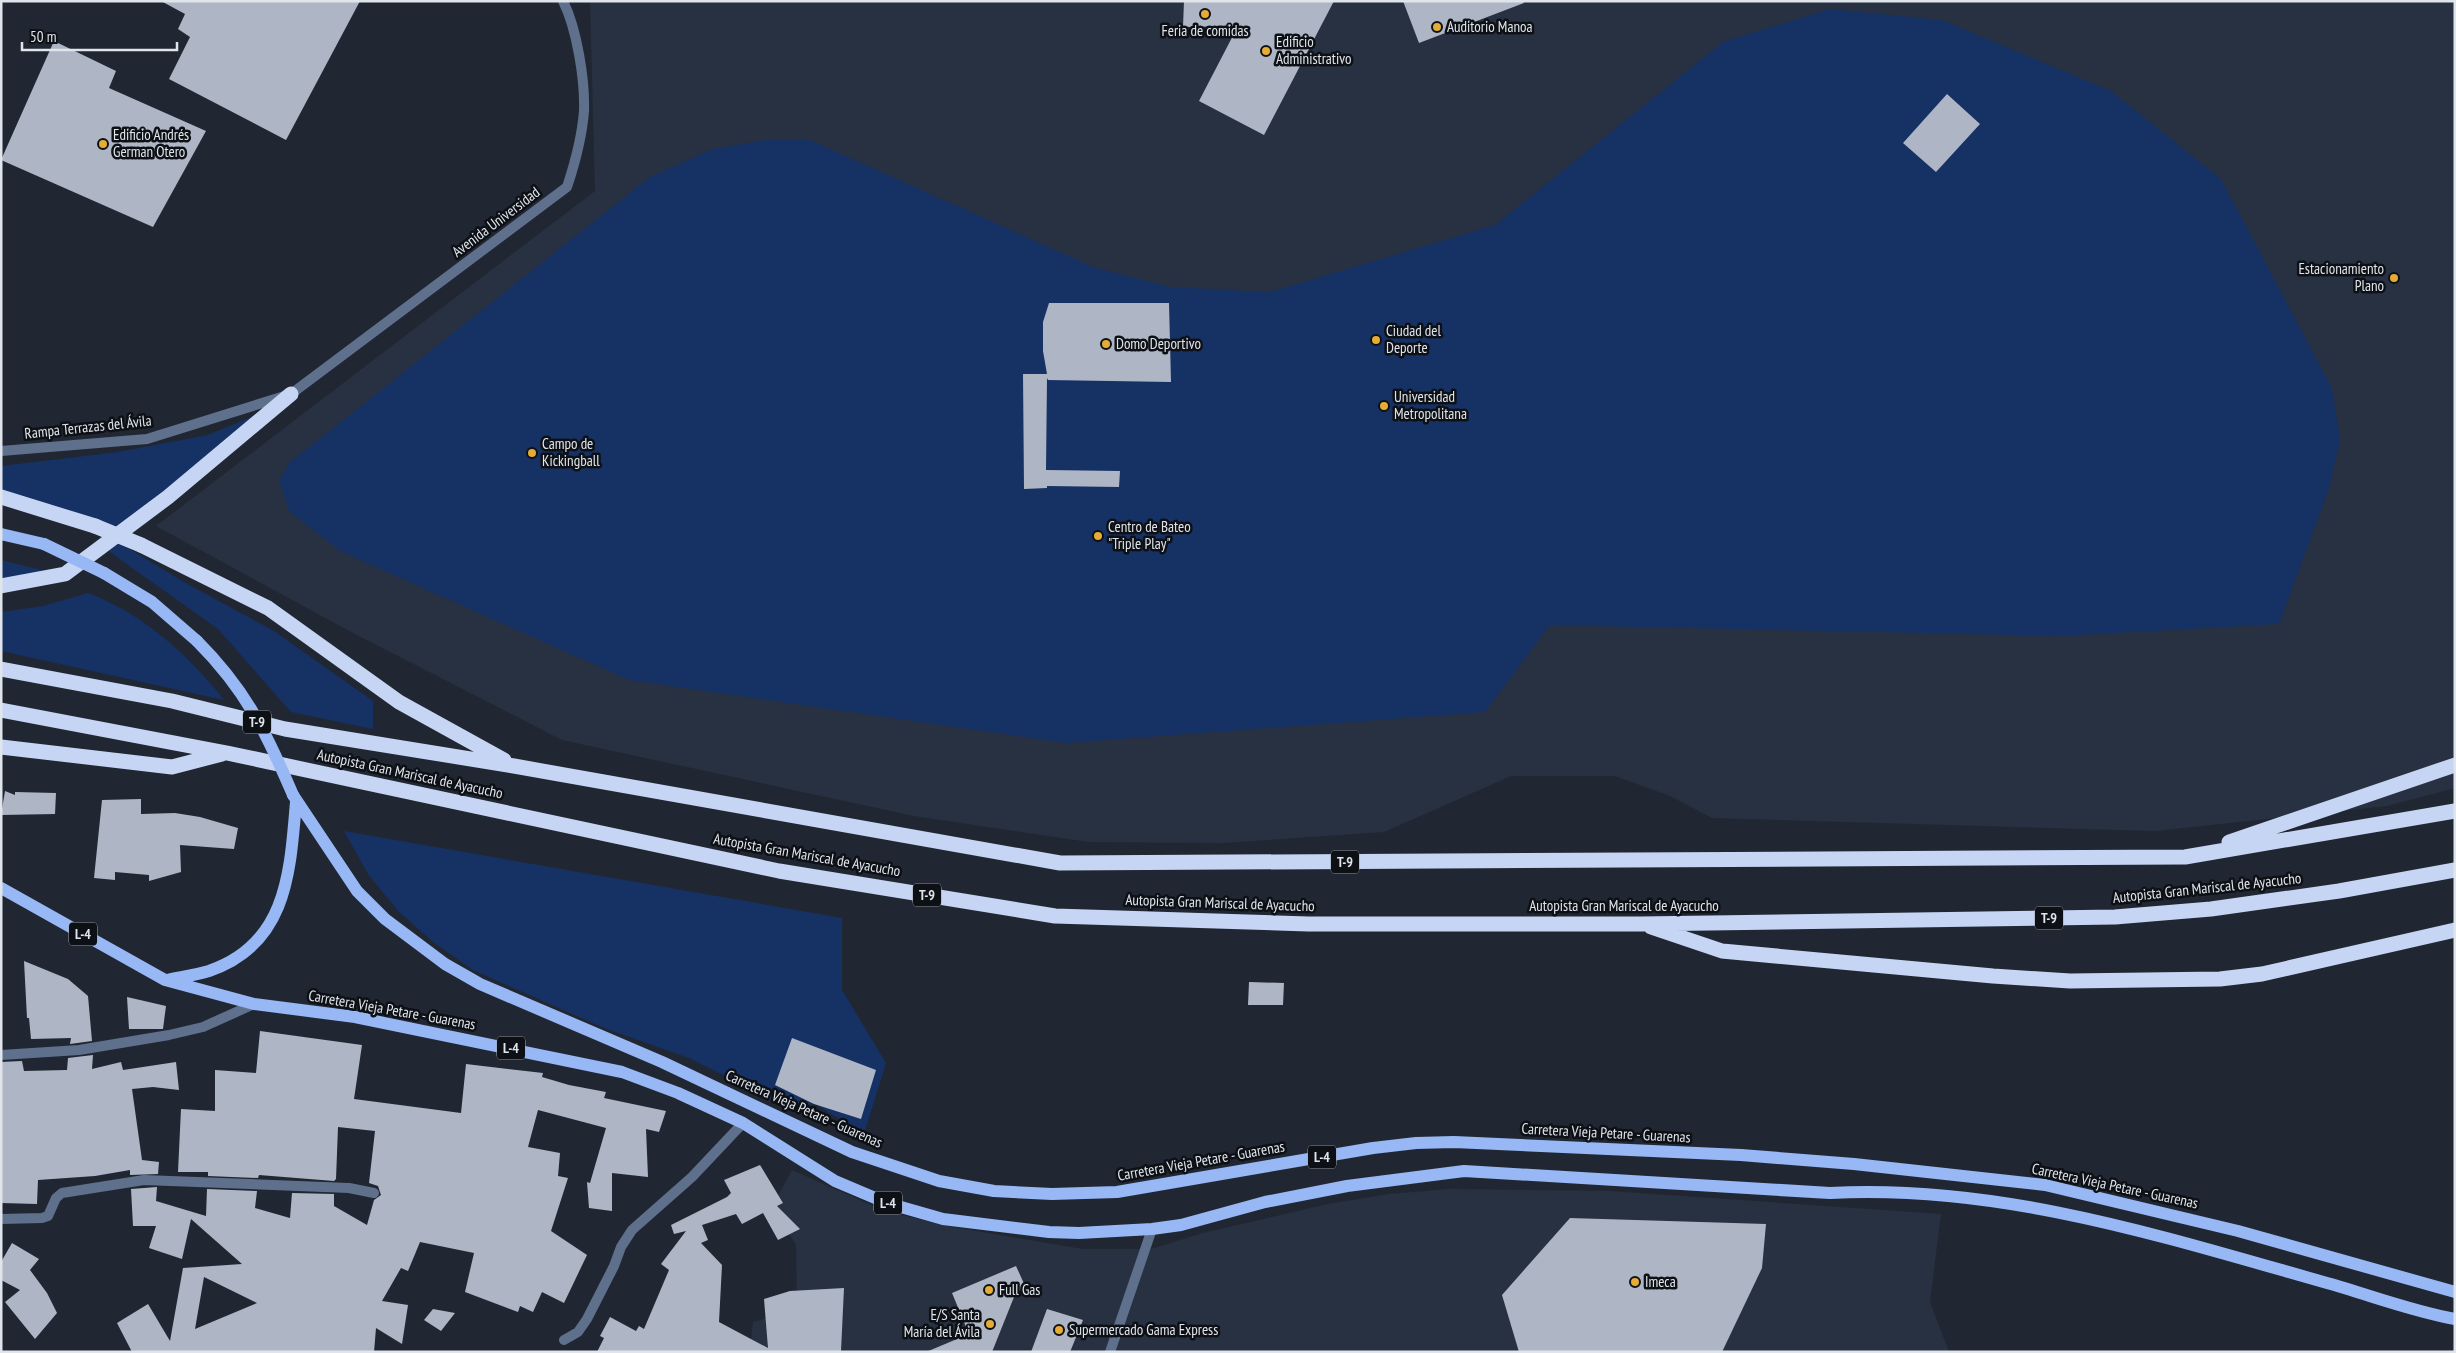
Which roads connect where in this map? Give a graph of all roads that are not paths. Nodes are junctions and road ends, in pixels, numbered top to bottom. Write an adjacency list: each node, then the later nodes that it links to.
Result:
1 (563, 1): 2 (street, Avenida Universidad)
2 (291, 394): 3 (street, Rampa Terrazas del Ávila); 6 (highway)
3 (1, 450)
4 (1, 497): 12 (highway, bridge)
5 (1, 534): 13 (main road, L-4, bridge)
6 (1, 586)
7 (1, 669): 12 (highway, Autopista Gran Mariscal de Ayacucho / T-9)
8 (1, 710): 10 (highway, Autopista Gran Mariscal de Ayacucho / T-9)
9 (1, 747): 10 (highway)
10 (227, 753): 18 (highway, Autopista Gran Mariscal de Ayacucho / T-9)
11 (2455, 765): 15 (highway)
12 (514, 766): 15 (highway, Autopista Gran Mariscal de Ayacucho / T-9)
13 (294, 799): 20 (main road, L-4); 27 (main road, Carretera Vieja Petare - Guarenas / L-4)
14 (2455, 811): 15 (highway, Autopista Gran Mariscal de Ayacucho / T-9)
15 (2185, 857)
16 (2455, 870): 18 (highway, Autopista Gran Mariscal de Ayacucho / T-9)
17 (1, 888): 20 (main road, Carretera Vieja Petare - Guarenas / L-4)
18 (1640, 924): 19 (highway)
19 (2455, 930)
20 (165, 980): 21 (main road, Carretera Vieja Petare - Guarenas / L-4)
21 (254, 1004): 22 (street); 23 (main road, Carretera Vieja Petare - Guarenas / L-4)
22 (1, 1055)
23 (743, 1123): 26 (main road, Carretera Vieja Petare - Guarenas / L-4); 29 (street)
24 (374, 1193): 25 (street)
25 (1, 1219)
26 (1152, 1230): 28 (main road, L-4); 30 (street)
27 (2455, 1292)
28 (2455, 1319)
29 (564, 1340)
30 (1110, 1352)

